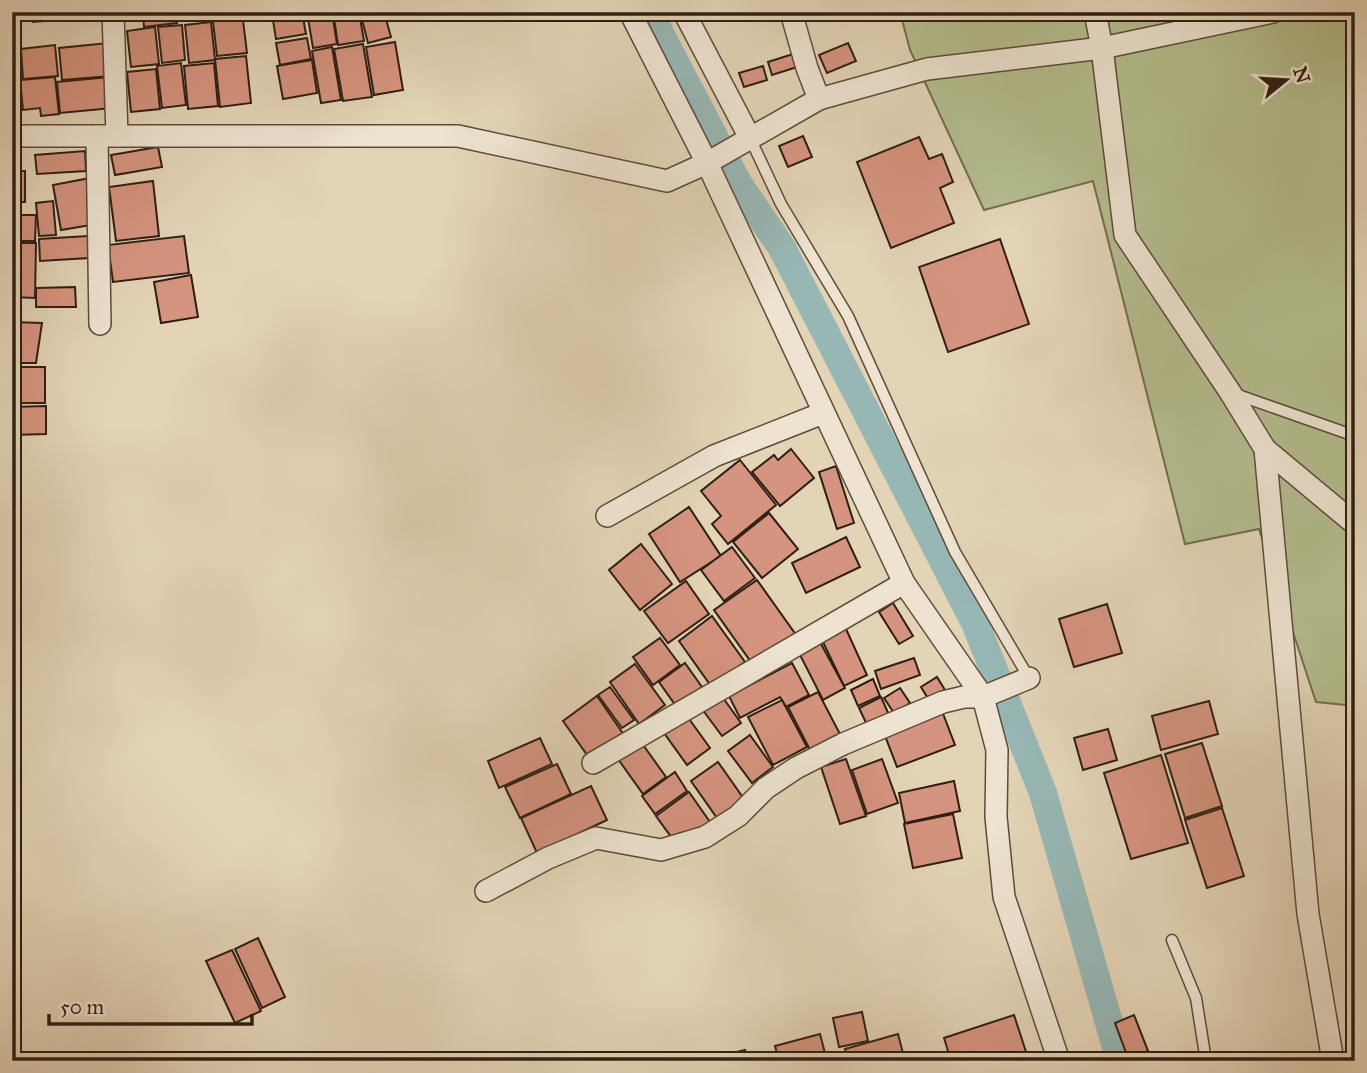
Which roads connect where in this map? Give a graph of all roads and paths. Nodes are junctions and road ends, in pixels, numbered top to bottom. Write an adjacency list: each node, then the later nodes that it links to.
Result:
1 (113, 12): 12 (street)
2 (630, 12): 14 (street)
3 (684, 12): 13 (street)
4 (791, 12): 10 (street)
5 (1095, 12): 9 (street)
6 (1212, 12): 8 (lane)
7 (1273, 12): 8 (street)
8 (1190, 28): 9 (street)
9 (1102, 48): 10 (street); 16 (street)
10 (819, 99): 13 (street)
11 (12, 136): 12 (street)
12 (107, 136): 14 (street); 15 (street)
13 (750, 138): 14 (street); 23 (lane)
14 (707, 163): 17 (street)
15 (100, 324)
16 (1230, 392): 18 (lane); 19 (street)
17 (823, 413): 20 (street); 22 (street)
18 (1355, 436)
19 (1265, 449): 21 (street); 30 (street)
20 (607, 516)
21 (1355, 524)
22 (904, 583): 24 (street); 25 (street)
23 (1029, 678): 24 (street)
24 (982, 697): 26 (street); 28 (street)
25 (593, 763)
26 (486, 891)
27 (1171, 940): 29 (lane)
28 (1059, 1061)
29 (1206, 1061)
30 (1333, 1061)

